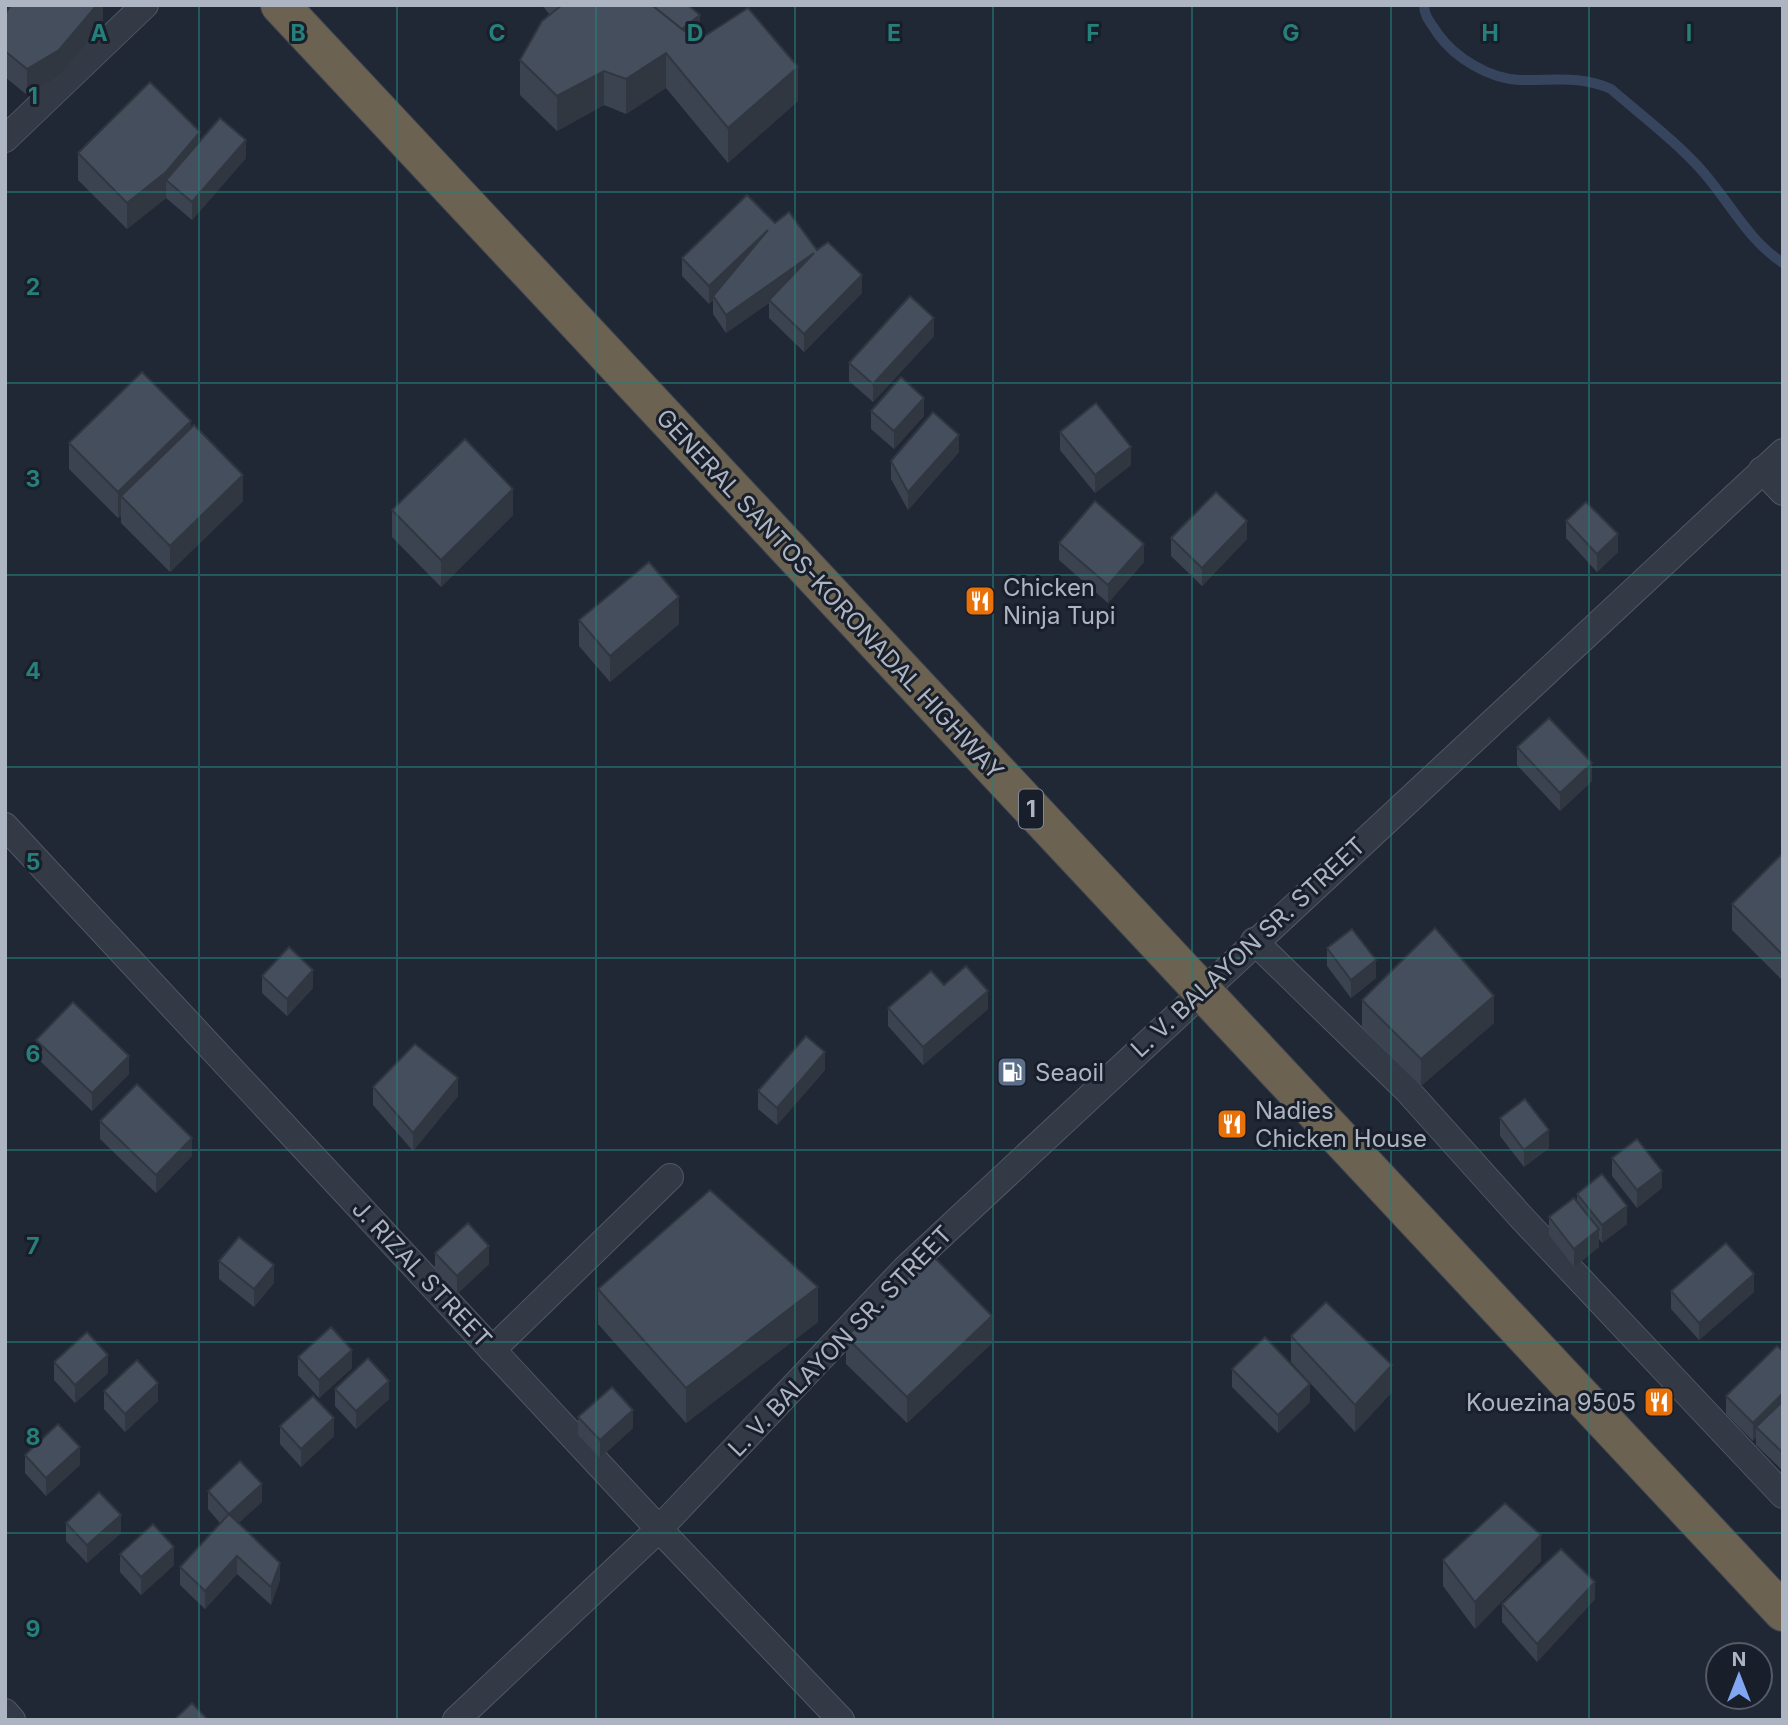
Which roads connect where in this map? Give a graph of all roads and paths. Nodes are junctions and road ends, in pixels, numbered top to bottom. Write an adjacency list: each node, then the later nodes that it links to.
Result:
1 (145, 5): 3 (street)
2 (280, 5): 9 (highway, GENERAL SANTOS-KORONADAL HIGHWAY / 1)
3 (5, 139)
4 (1783, 452): 5 (street, L. V. BALAYON SR. STREET)
5 (1762, 470): 6 (street); 8 (street, L. V. BALAYON SR. STREET)
6 (1783, 492)
7 (5, 826): 11 (street, J. RIZAL STREET)
8 (1254, 941): 9 (street, L. V. BALAYON SR. STREET); 12 (street)
9 (1201, 991): 13 (street, L. V. BALAYON SR. STREET); 14 (highway, GENERAL SANTOS-KORONADAL HIGHWAY / 1)
10 (670, 1177): 11 (street)
11 (492, 1350): 13 (street, J. RIZAL STREET)
12 (1783, 1494)
13 (659, 1529): 17 (street, L. V. BALAYON SR. STREET); 18 (street, J. RIZAL STREET)
14 (1783, 1612)
15 (5, 1712): 16 (street)
16 (12, 1720)
17 (456, 1720)
18 (841, 1720)

